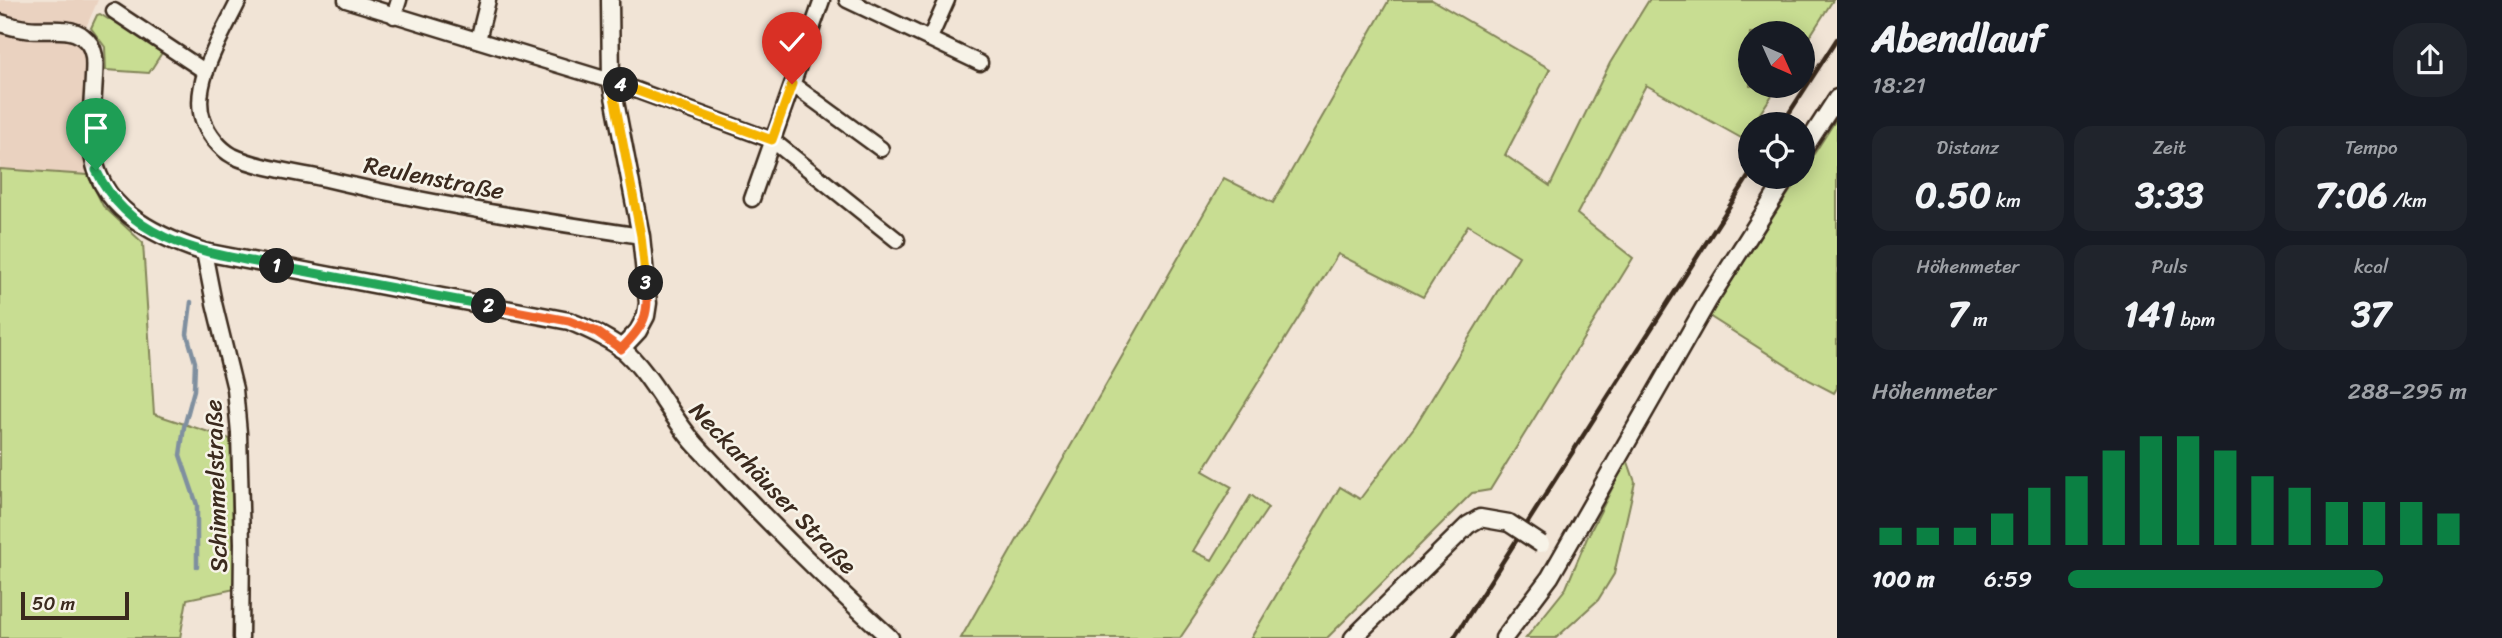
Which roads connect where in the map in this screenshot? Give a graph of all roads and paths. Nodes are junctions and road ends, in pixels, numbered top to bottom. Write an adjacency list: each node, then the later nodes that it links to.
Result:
1 (239, 0): 15 (street)
2 (346, 0): 10 (street)
3 (399, 0): 10 (street)
4 (488, 0): 13 (street)
5 (610, 0): 16 (street)
6 (822, 0): 17 (street)
7 (848, 0): 12 (street)
8 (947, 0): 12 (street)
9 (114, 11): 15 (street)
10 (394, 16): 13 (street)
11 (0, 23): 26 (street, Neckarhäuser Straße)
12 (930, 38): 14 (street)
13 (478, 40): 16 (street)
14 (980, 63)
15 (206, 72): 24 (street, Reulenstraße)
16 (611, 81): 20 (street); 24 (street)
17 (792, 84): 20 (street); 21 (street)
18 (1837, 99): 19 (street)
19 (1815, 132)
20 (772, 140): 23 (street); 25 (street)
21 (881, 149)
22 (1779, 189): 28 (street)
23 (752, 199)
24 (641, 236): 27 (street)
25 (897, 240)
26 (204, 252): 27 (street, Neckarhäuser Straße); 29 (street, Schimmelstraße)
27 (621, 349): 30 (street, Neckarhäuser Straße)
28 (1559, 559): 31 (street, bridge); 32 (street)
29 (240, 638)
30 (890, 638)
31 (1353, 638)
32 (1504, 638)

